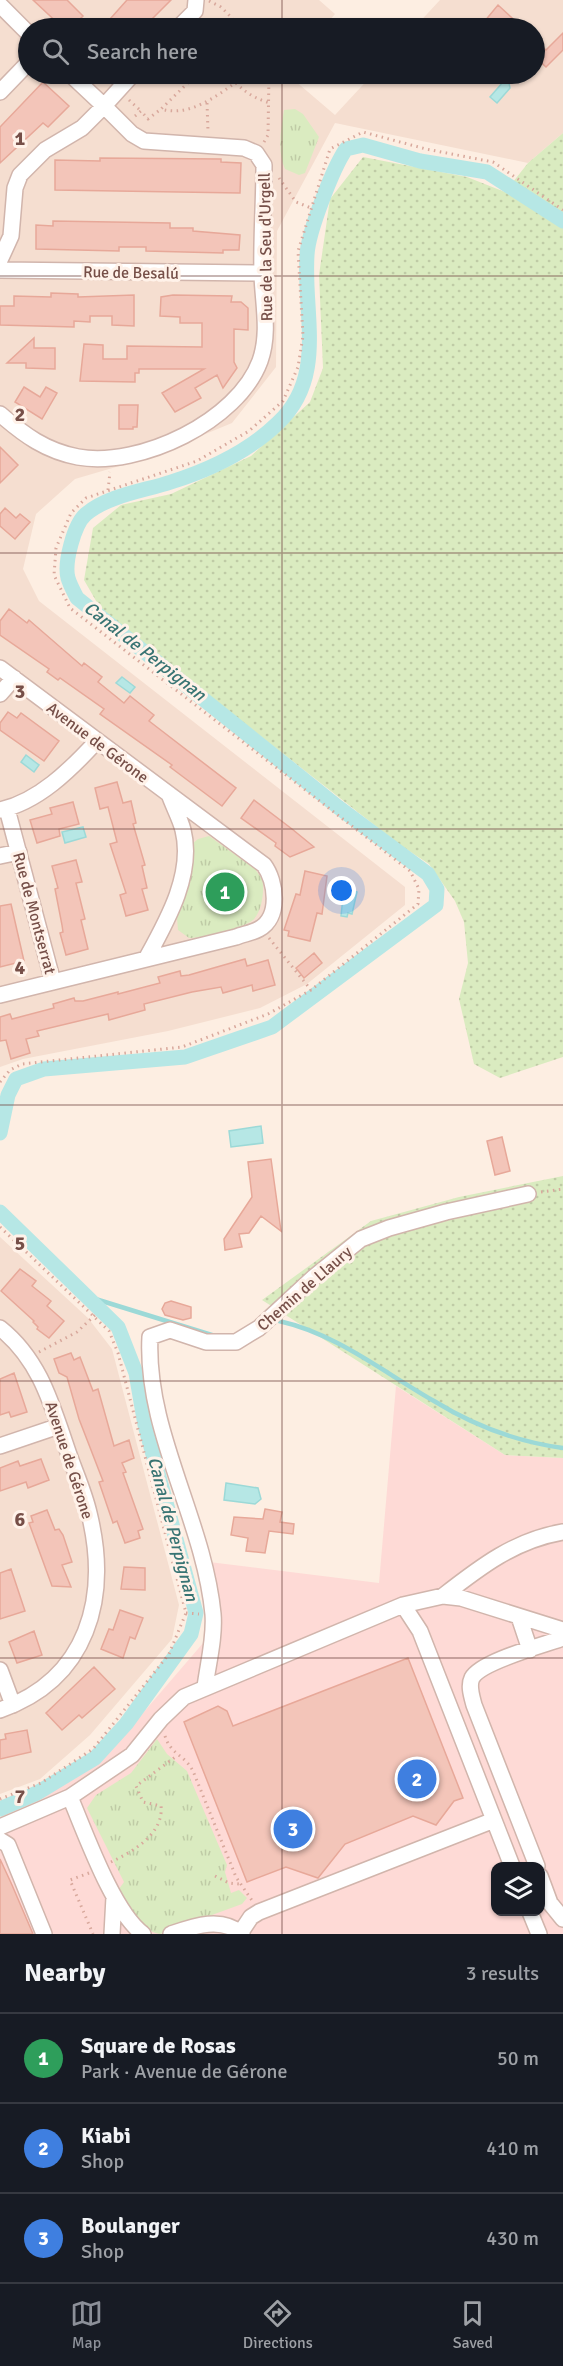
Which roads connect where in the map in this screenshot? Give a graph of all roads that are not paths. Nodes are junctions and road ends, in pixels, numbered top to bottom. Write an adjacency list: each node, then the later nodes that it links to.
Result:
1 (196, 0): 3 (street)
2 (0, 5): 4 (street)
3 (188, 18)
4 (18, 23)
5 (18, 73): 8 (street)
6 (81, 84): 9 (street, Rue de la Seu d'Urgell)
7 (124, 84): 9 (street)
8 (0, 92)
9 (104, 106): 10 (street); 12 (street, Rue de la Seu d'Urgell)
10 (0, 260)
11 (0, 270): 12 (street, Rue de Besalú)
12 (262, 273): 13 (street, Rue de la Seu d'Urgell)
13 (0, 414)
14 (0, 668): 15 (street, Avenue de Gérone)
15 (14, 678): 16 (street); 17 (street, Avenue de Gérone)
16 (0, 694)
17 (96, 742): 18 (street, Avenue de Gérone); 19 (street)
18 (169, 794): 22 (street); 22 (street, Avenue de Gérone)
19 (4, 809): 20 (street, Rue de Montserrat)
20 (19, 852): 21 (street); 23 (street, Rue de Montserrat)
21 (0, 856)
22 (146, 959): 23 (street)
23 (53, 982): 24 (street)
24 (0, 995)
25 (528, 1194): 37 (street, Chemin de Llaury)
26 (0, 1328): 27 (street, Avenue de Gérone)
27 (59, 1426): 28 (street); 38 (street, Avenue de Gérone)
28 (0, 1446)
29 (563, 1532): 30 (street)
30 (442, 1596): 31 (street); 32 (street)
31 (403, 1605): 37 (street); 40 (street)
32 (519, 1617): 33 (street); 35 (street)
33 (563, 1630)
34 (563, 1638): 35 (street)
35 (530, 1650): 44 (street)
36 (0, 1670): 38 (street)
37 (205, 1687): 39 (street)
38 (6, 1707)
39 (70, 1797): 41 (street); 46 (street)
40 (494, 1820): 43 (street); 49 (street)
41 (0, 1827)
42 (0, 1840): 50 (street)
43 (510, 1862)
44 (535, 1862)
45 (545, 1890): 48 (street)
46 (114, 1894): 51 (street); 52 (street)
47 (532, 1916): 54 (street)
48 (563, 1919)
49 (242, 1933): 53 (street)
50 (44, 1934)
51 (112, 1934)
52 (143, 1934)
53 (171, 1934)
54 (539, 1934)

